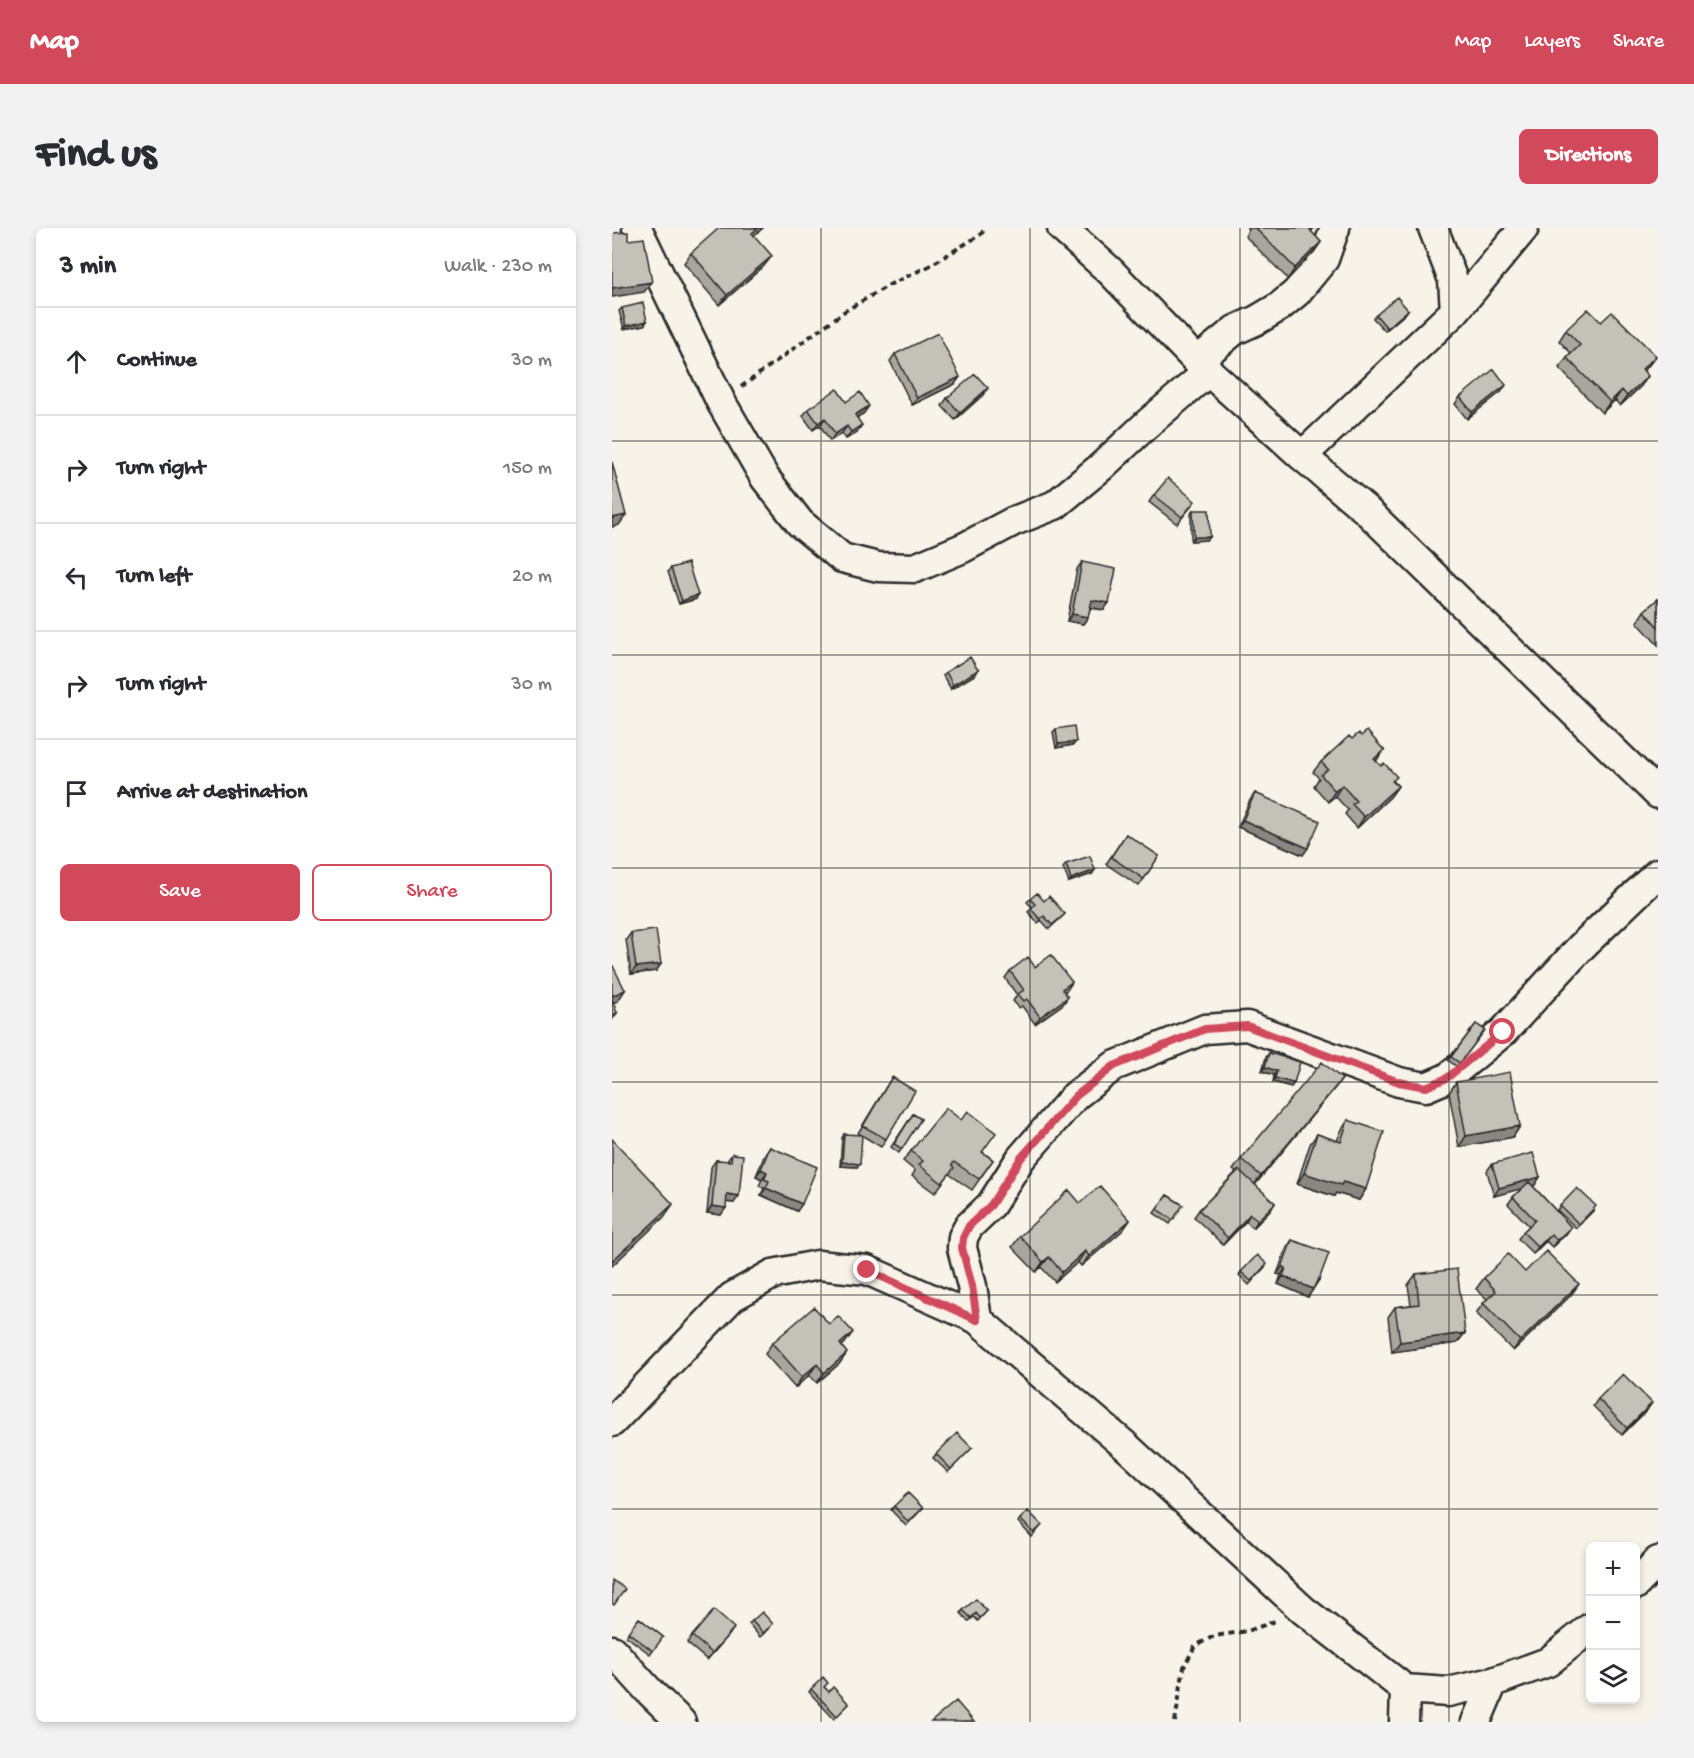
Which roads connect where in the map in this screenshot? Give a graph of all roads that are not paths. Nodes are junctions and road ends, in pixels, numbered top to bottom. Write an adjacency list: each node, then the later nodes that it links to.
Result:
1 (637, 228): 7 (street)
2 (1062, 228): 7 (street)
3 (1335, 228): 7 (street)
4 (1433, 228): 6 (street)
5 (1524, 228): 6 (street)
6 (1455, 311): 8 (street)
7 (1203, 366): 8 (street)
8 (1302, 456): 9 (street)
9 (1658, 794)
10 (1658, 873): 11 (street)
11 (977, 1320): 12 (street); 18 (street)
12 (612, 1422)
13 (1658, 1561): 14 (street)
14 (1640, 1580)
15 (1586, 1631): 17 (street)
16 (612, 1650): 19 (street)
17 (1494, 1682): 18 (street); 21 (street)
18 (1405, 1689): 20 (street)
19 (681, 1722)
20 (1404, 1722)
21 (1476, 1722)

